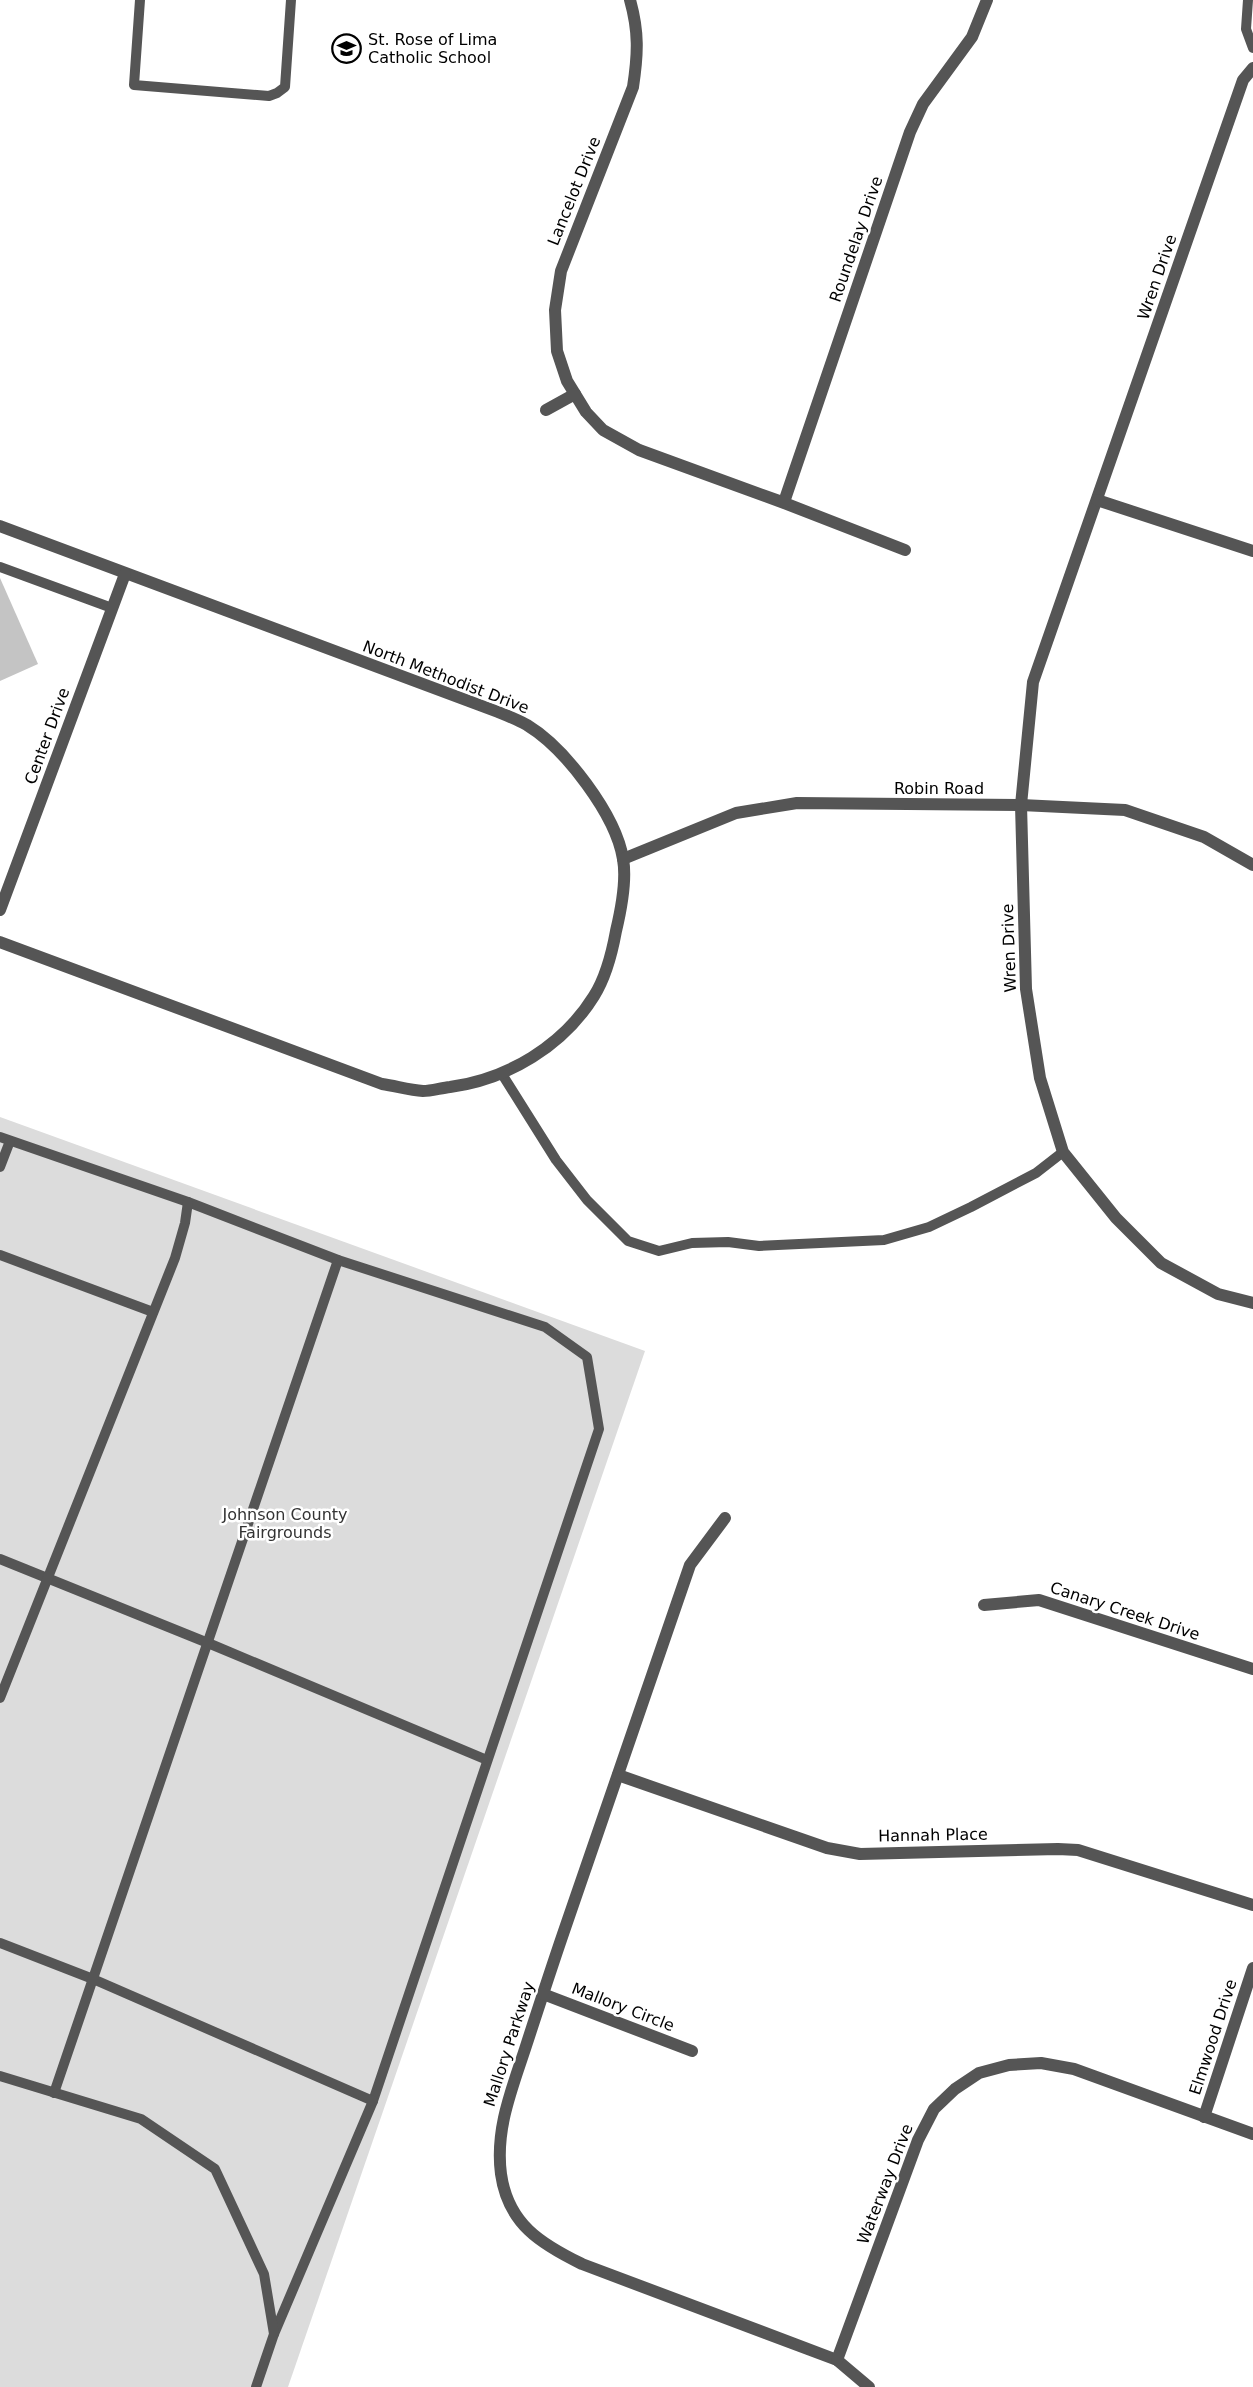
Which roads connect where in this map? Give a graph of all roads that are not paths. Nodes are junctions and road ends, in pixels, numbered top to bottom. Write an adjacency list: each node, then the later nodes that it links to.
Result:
1 (140, 0): 2 (lane)
2 (291, 0)
3 (630, 0): 8 (street, Lancelot Drive)
4 (987, 0): 11 (street, Roundelay Drive)
5 (1248, 0): 6 (lane)
6 (1253, 48)
7 (1253, 68): 10 (street, Wren Drive)
8 (575, 394): 9 (street); 11 (street, Lancelot Drive)
9 (546, 410)
10 (1097, 500): 14 (street); 18 (street, Wren Drive)
11 (784, 502): 13 (street, Lancelot Drive)
12 (0, 526): 16 (street, North Methodist Drive)
13 (905, 550)
14 (1253, 551)
15 (0, 567): 17 (lane)
16 (125, 574): 17 (street, Center Drive); 19 (street, North Methodist Drive)
17 (112, 608): 21 (street, Center Drive)
18 (1021, 805): 19 (street, Robin Road); 20 (street, Robin Road); 25 (street, Wren Drive)
19 (623, 859): 23 (street, North Methodist Drive)
20 (1253, 865)
21 (0, 910)
22 (0, 942): 23 (street, North Methodist Drive)
23 (502, 1074): 25 (lane)
24 (5, 1139): 26 (lane); 27 (lane)
25 (1063, 1152): 30 (street, Wren Drive)
26 (0, 1167)
27 (188, 1202): 29 (lane); 31 (lane)
28 (0, 1255): 31 (lane)
29 (339, 1260): 36 (lane); 39 (lane)
30 (1253, 1303)
31 (153, 1312): 34 (lane)
32 (726, 1518): 40 (street, Mallory Parkway)
33 (0, 1559): 34 (lane)
34 (48, 1579): 36 (lane); 38 (lane)
35 (984, 1605): 37 (street, Canary Creek Drive)
36 (208, 1643): 39 (lane); 44 (lane)
37 (1253, 1669)
38 (0, 1698)
39 (487, 1760): 49 (lane)
40 (618, 1775): 41 (street, Hannah Place); 45 (street, Mallory Parkway)
41 (1253, 1905)
42 (0, 1943): 44 (lane)
43 (1253, 1968): 50 (street, Elmwood Drive)
44 (93, 1979): 48 (lane); 49 (lane)
45 (543, 1994): 46 (street, Mallory Circle); 53 (street, Mallory Parkway)
46 (692, 2051)
47 (0, 2076): 48 (lane)
48 (54, 2093): 52 (lane)
49 (373, 2101): 52 (lane)
50 (1204, 2116): 51 (street, Waterway Drive); 53 (street, Waterway Drive)
51 (1253, 2134)
52 (274, 2334): 54 (lane)
53 (837, 2360): 55 (street, Mallory Parkway)
54 (256, 2387)
55 (869, 2387)

